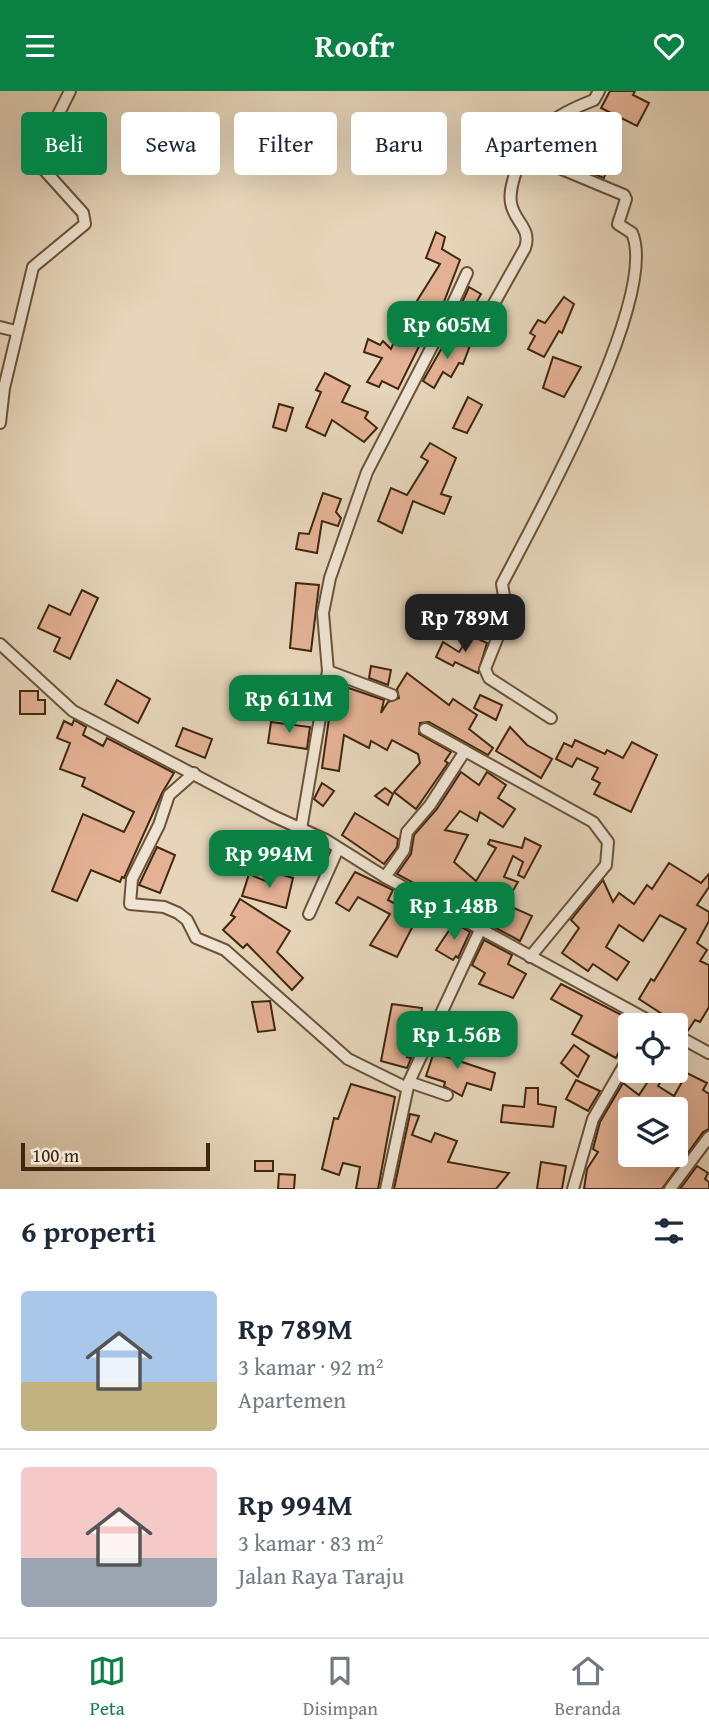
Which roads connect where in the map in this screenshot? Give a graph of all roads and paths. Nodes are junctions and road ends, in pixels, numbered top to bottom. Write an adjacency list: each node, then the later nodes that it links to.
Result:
1 (70, 91): 9 (street)
2 (599, 91): 3 (street)
3 (564, 112)
4 (515, 175): 7 (street)
5 (576, 175): 14 (street)
6 (467, 273): 7 (street)
7 (443, 325): 12 (street)
8 (0, 327): 9 (street)
9 (16, 331): 10 (street)
10 (0, 423)
11 (0, 644): 17 (street)
12 (328, 671): 13 (street); 18 (street)
13 (392, 695)
14 (551, 718)
15 (425, 729): 16 (street)
16 (465, 751): 20 (street); 23 (street)
17 (194, 773): 18 (street); 28 (street)
18 (301, 829): 19 (street)
19 (338, 849): 20 (street); 21 (street)
20 (385, 877): 22 (street)
21 (309, 914)
22 (481, 928): 23 (street); 28 (street)
23 (530, 957): 24 (street)
24 (631, 1013)
25 (688, 1042): 26 (street)
26 (709, 1053)
27 (618, 1076): 33 (street)
28 (408, 1085): 29 (street); 32 (street)
29 (447, 1095)
30 (709, 1137): 31 (street)
31 (705, 1152): 34 (street)
32 (386, 1189)
33 (573, 1189)
34 (670, 1189)

